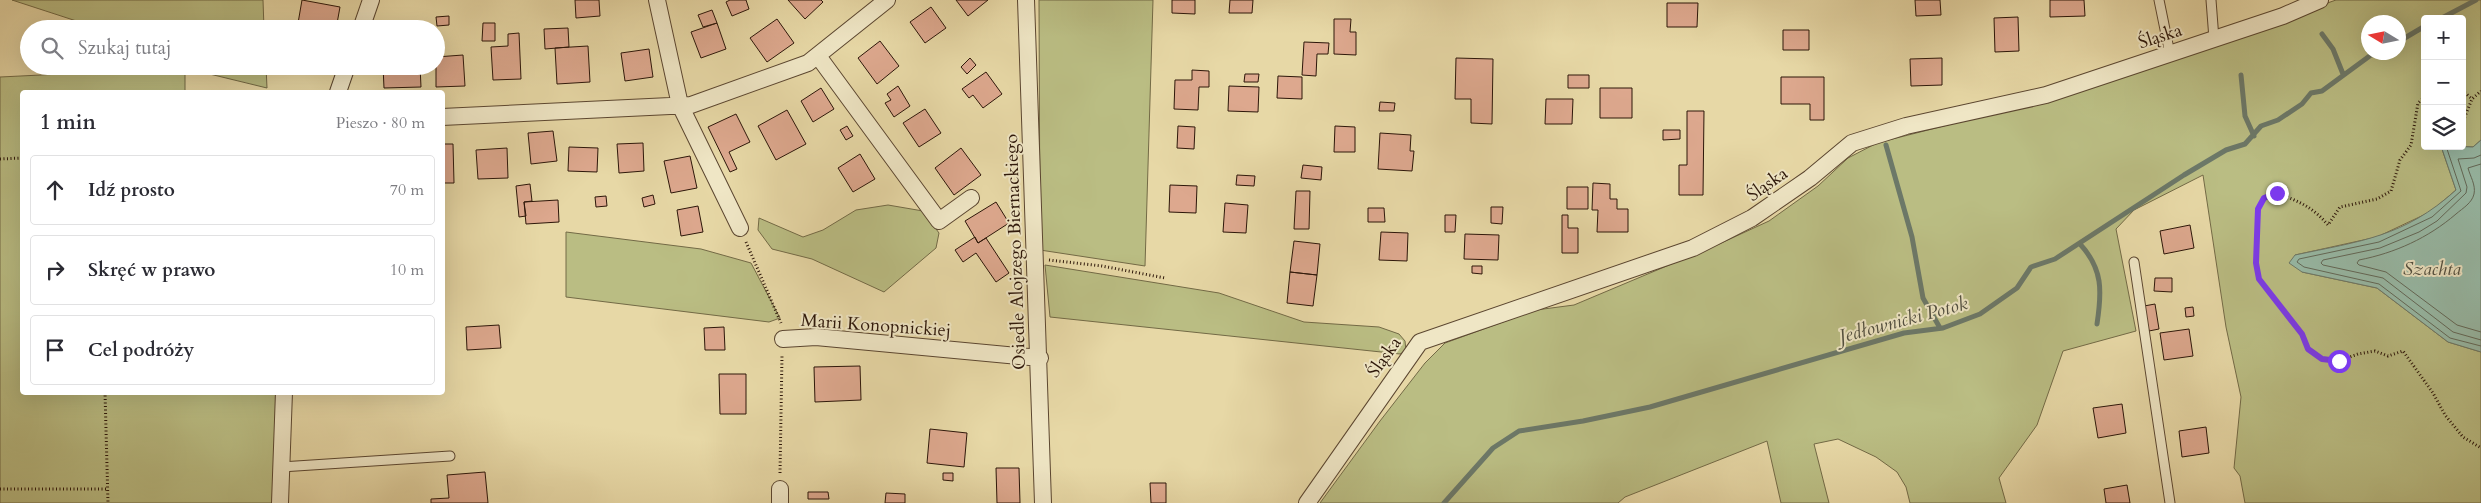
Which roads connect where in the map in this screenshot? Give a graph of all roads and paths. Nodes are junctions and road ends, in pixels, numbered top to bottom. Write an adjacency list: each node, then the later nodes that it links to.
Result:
1 (371, 0): 8 (street)
2 (657, 0): 18 (street)
3 (887, 0): 11 (street)
4 (1026, 0): 25 (street, Osiedle Alojzego Biernackiego)
5 (2159, 0): 10 (lane)
6 (2211, 0): 9 (lane)
7 (2320, 0): 9 (street, Śląska)
8 (364, 20)
9 (2214, 39): 10 (street, Śląska)
10 (2170, 54): 41 (street, Śląska)
11 (818, 56): 18 (street); 23 (street)
12 (344, 75): 13 (street)
13 (339, 90)
14 (2481, 91): 16 (path)
15 (2466, 94): 16 (path)
16 (2472, 99): 19 (path)
17 (2421, 101): 32 (path)
18 (680, 106): 20 (street); 24 (street)
19 (2466, 114)
20 (445, 117)
21 (20, 158): 22 (path)
22 (0, 159)
23 (971, 198)
24 (740, 228): 28 (path)
25 (1035, 258): 27 (path); 29 (street, Osiedle Alojzego Biernackiego)
26 (2134, 262): 42 (lane)
27 (1165, 278)
28 (782, 339): 29 (street, Marii Konopnickiej); 37 (path, Marii Konopnickiej)
29 (1040, 358): 40 (street, Osiedle Alojzego Biernackiego)
30 (105, 395): 36 (path)
31 (284, 395): 34 (street)
32 (2481, 448)
33 (450, 456): 34 (lane)
34 (281, 467): 39 (street)
35 (0, 489): 36 (path)
36 (108, 489): 38 (path)
37 (780, 496)
38 (108, 503)
39 (280, 503)
40 (1043, 503)
41 (1307, 503)
42 (2170, 503)

